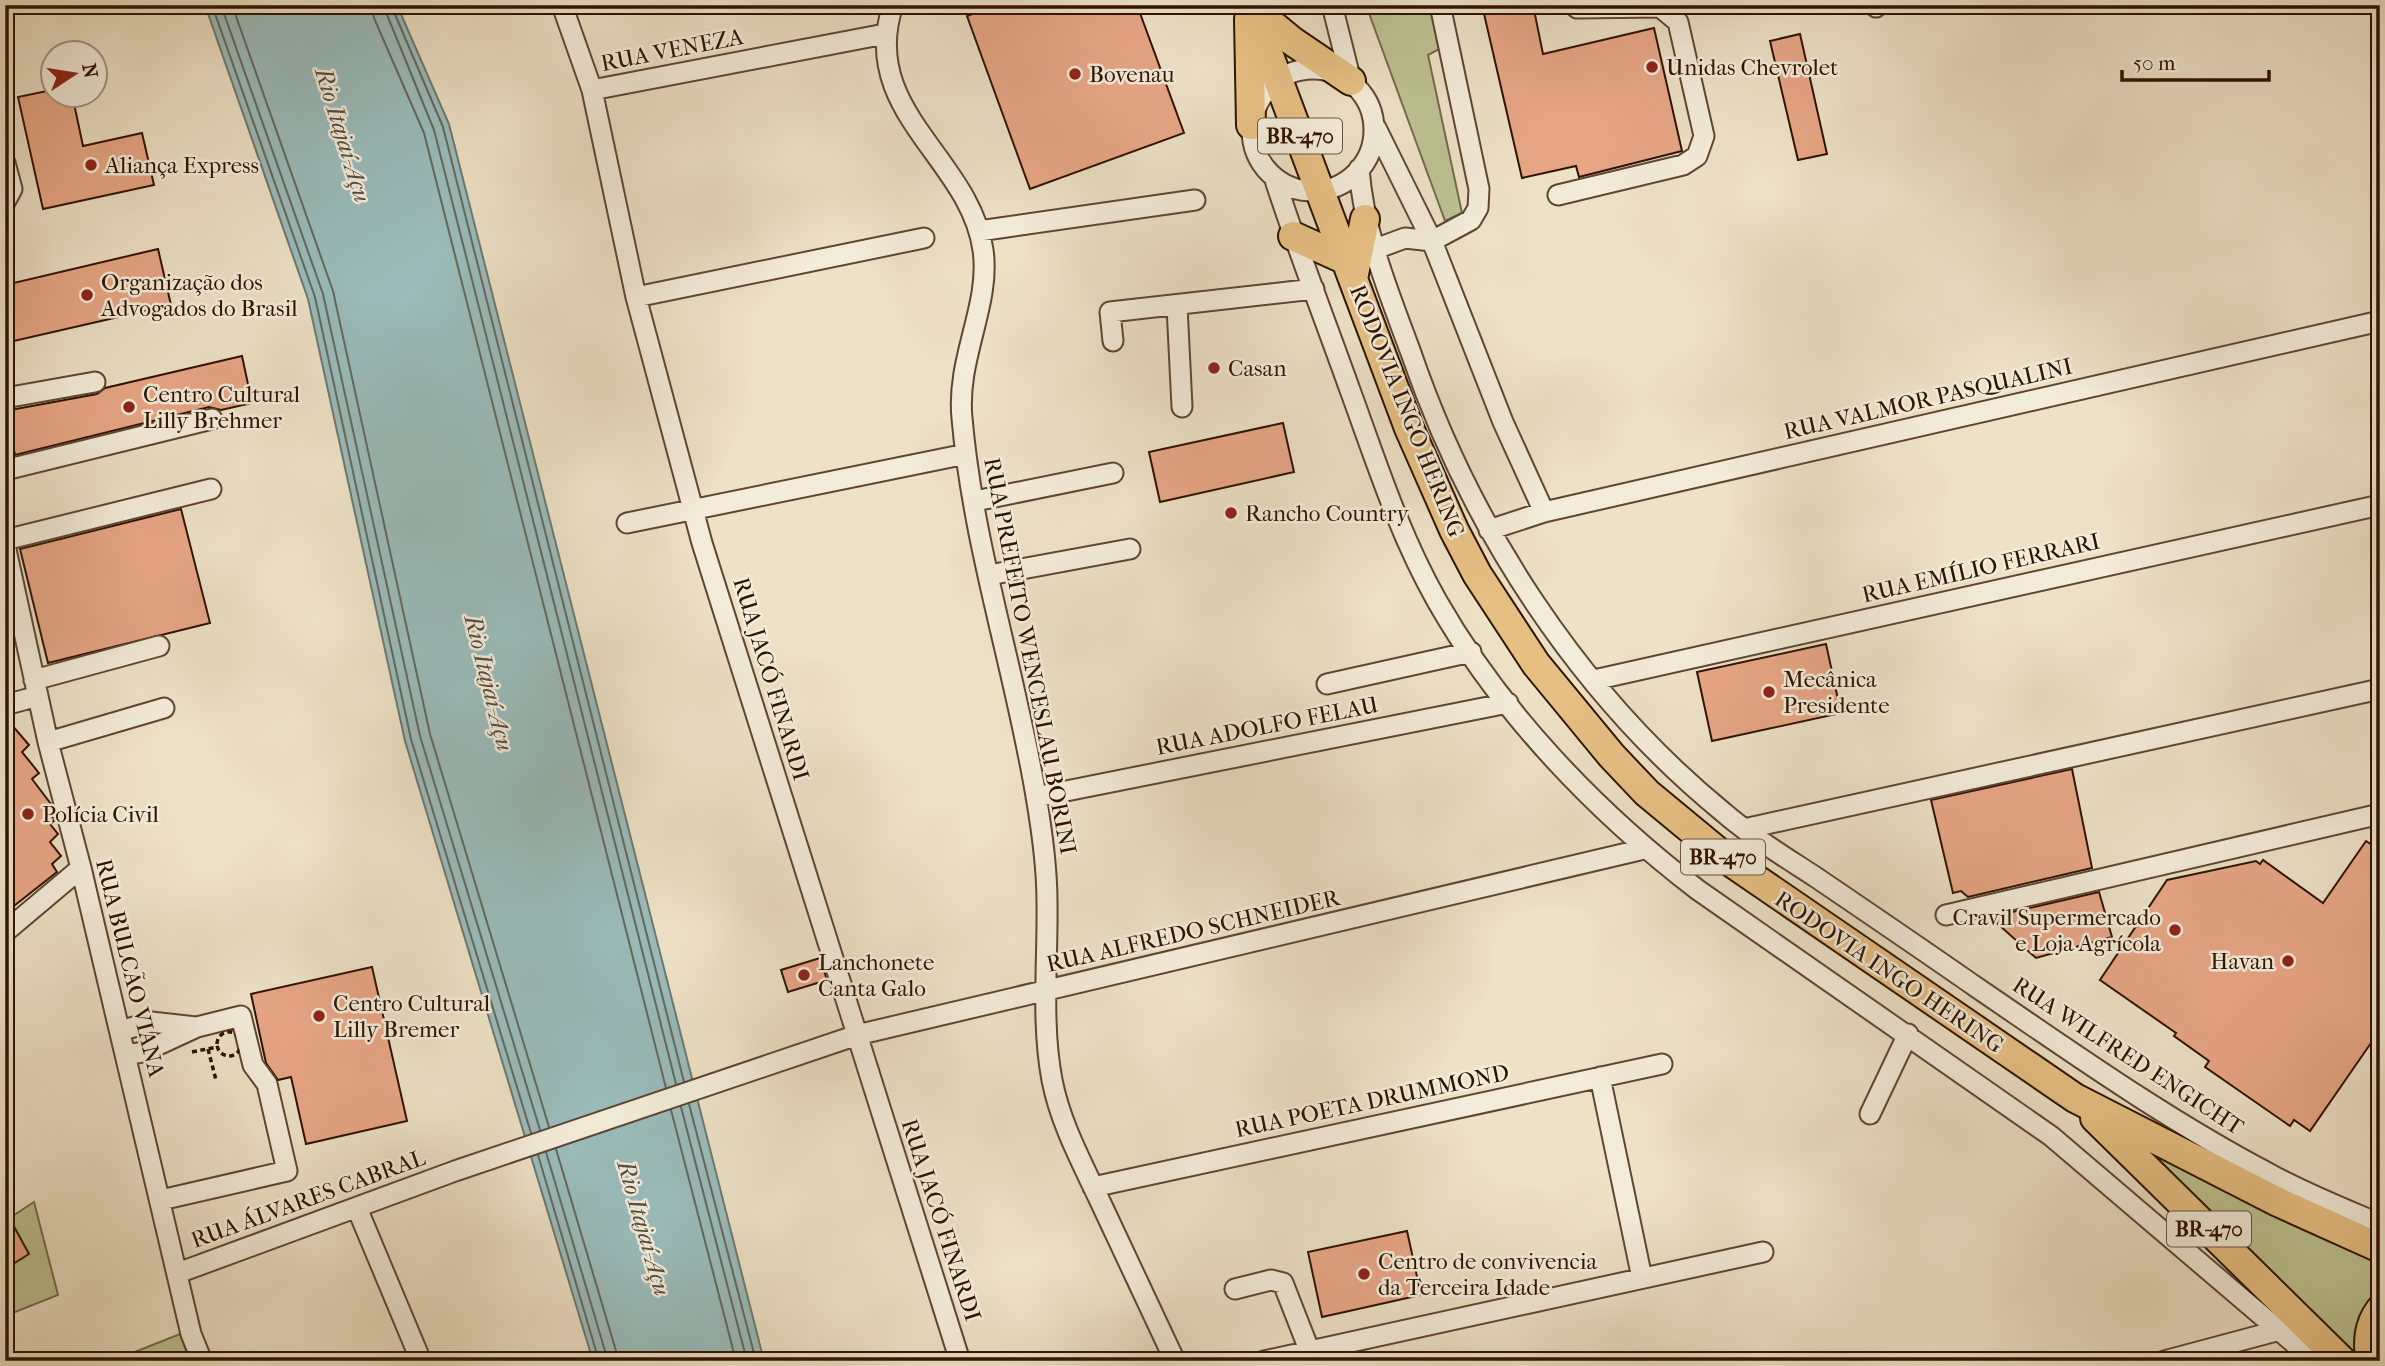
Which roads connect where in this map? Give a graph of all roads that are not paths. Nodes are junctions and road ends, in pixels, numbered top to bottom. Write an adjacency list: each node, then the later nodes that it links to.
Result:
1 (562, 5): 10 (street, RUA JACÓ FINARDI)
2 (892, 5): 7 (street, RUA PREFEITO WENCESLAU BORINI)
3 (1251, 5): 8 (highway, RODOVIA INGO HERING / BR-470); 9 (highway); 11 (highway)
4 (1332, 5): 9 (street)
5 (1440, 5): 24 (street)
6 (1574, 5): 17 (street)
7 (885, 34): 10 (street, RUA VENEZA); 21 (street, RUA PREFEITO WENCESLAU BORINI)
8 (1278, 80): 9 (street); 11 (street); 16 (highway, RODOVIA INGO HERING / BR-470)
9 (1350, 81): 12 (street)
10 (592, 90): 27 (street, RUA JACÓ FINARDI)
11 (1251, 125): 15 (street)
12 (1376, 128): 14 (street); 24 (street)
13 (5, 163): 19 (street)
14 (1359, 169): 16 (street); 20 (street)
15 (1275, 180): 16 (street); 22 (street)
16 (1321, 193): 25 (highway, RODOVIA INGO HERING / BR-470)
17 (1558, 195)
18 (1195, 200): 21 (street)
19 (5, 202)
20 (1365, 219): 25 (highway)
21 (979, 231): 35 (street, RUA PREFEITO WENCESLAU BORINI)
22 (1293, 236): 25 (highway); 26 (street)
23 (924, 239): 27 (street)
24 (1432, 241): 25 (street); 42 (street)
25 (1358, 261): 44 (street, RUA WILFRED ENGICHT); 76 (highway, RODOVIA INGO HERING / BR-470)
26 (1314, 289): 28 (street); 51 (street)
27 (636, 297): 41 (street, RUA JACÓ FINARDI)
28 (1177, 306): 30 (street); 33 (street)
29 (2380, 321): 42 (street, RUA VALMOR PASQUALINI)
30 (1113, 341)
31 (95, 382): 32 (street)
32 (5, 398)
33 (1182, 407)
34 (212, 419): 36 (street)
35 (966, 454): 39 (street, RUA PREFEITO WENCESLAU BORINI); 41 (street)
36 (5, 470)
37 (1113, 473): 39 (street)
38 (211, 489): 45 (street)
39 (975, 501): 48 (street, RUA PREFEITO WENCESLAU BORINI)
40 (2380, 505): 52 (street, RUA EMÍLIO FERRARI)
41 (694, 509): 43 (street); 71 (street, RUA JACÓ FINARDI)
42 (1544, 512): 44 (street, RUA VALMOR PASQUALINI)
43 (627, 523)
44 (1489, 530): 52 (street, RUA WILFRED ENGICHT)
45 (5, 540)
46 (5, 545): 49 (street, RUA BULCÃO VIANA)
47 (1130, 549): 48 (street)
48 (989, 575): 60 (street, RUA PREFEITO WENCESLAU BORINI)
49 (12, 612): 54 (street, RUA BULCÃO VIANA)
50 (159, 646): 54 (street)
51 (1471, 652): 53 (street); 56 (street)
52 (1594, 680): 62 (street, RUA WILFRED ENGICHT)
53 (1327, 684)
54 (36, 688): 57 (street); 59 (street, RUA BULCÃO VIANA)
55 (2380, 689): 62 (street)
56 (1508, 703): 60 (street, RUA ADOLFO FELAU); 63 (street)
57 (5, 705)
58 (164, 708): 59 (street)
59 (48, 742): 64 (street, RUA BULCÃO VIANA)
60 (1036, 797): 67 (street, RUA PREFEITO WENCESLAU BORINI)
61 (2380, 814): 65 (street)
62 (1744, 829): 81 (street, RUA WILFRED ENGICHT)
63 (1644, 849): 67 (street, RUA ALFREDO SCHNEIDER); 70 (street)
64 (81, 868): 66 (street); 69 (street, RUA BULCÃO VIANA)
65 (1946, 915)
66 (5, 932)
67 (1046, 990): 71 (street, RUA ALFREDO SCHNEIDER); 78 (street, RUA PREFEITO WENCESLAU BORINI)
68 (197, 1027): 69 (street); 72 (street); 79 (street)
69 (120, 1031): 72 (street, RUA BULCÃO VIANA)
70 (1908, 1034): 77 (street); 88 (street)
71 (857, 1035): 74 (street, RUA ALFREDO SCHNEIDER); 92 (street, RUA JACÓ FINARDI)
72 (126, 1055): 79 (street, RUA BULCÃO VIANA)
73 (1662, 1064): 75 (street, RUA POETA DRUMMOND)
74 (755, 1069): 80 (street, RUA ÁLVARES CABRAL)
75 (1600, 1077): 78 (street, RUA POETA DRUMMOND); 85 (street)
76 (2076, 1098): 82 (highway, RODOVIA INGO HERING / BR-470); 97 (highway, RODOVIA INGO HERING / BR-470)
77 (1870, 1114)
78 (1093, 1187): 93 (street, RUA PREFEITO WENCESLAU BORINI)
79 (161, 1200): 84 (street, RUA BULCÃO VIANA)
80 (357, 1208): 84 (street, RUA ÁLVARES CABRAL); 91 (street)
81 (2380, 1224)
82 (2380, 1248)
83 (1763, 1252): 85 (street)
84 (178, 1273): 90 (street, RUA BULCÃO VIANA)
85 (1642, 1278): 89 (street)
86 (1235, 1289): 89 (street)
87 (2380, 1310): 98 (highway)
88 (2280, 1330): 95 (street); 96 (street)
89 (1310, 1352): 94 (street)
90 (202, 1361)
91 (421, 1361)
92 (960, 1361)
93 (1175, 1361)
94 (1264, 1361)
95 (2164, 1361)
96 (2315, 1361)
97 (2342, 1361)
98 (2370, 1361)

